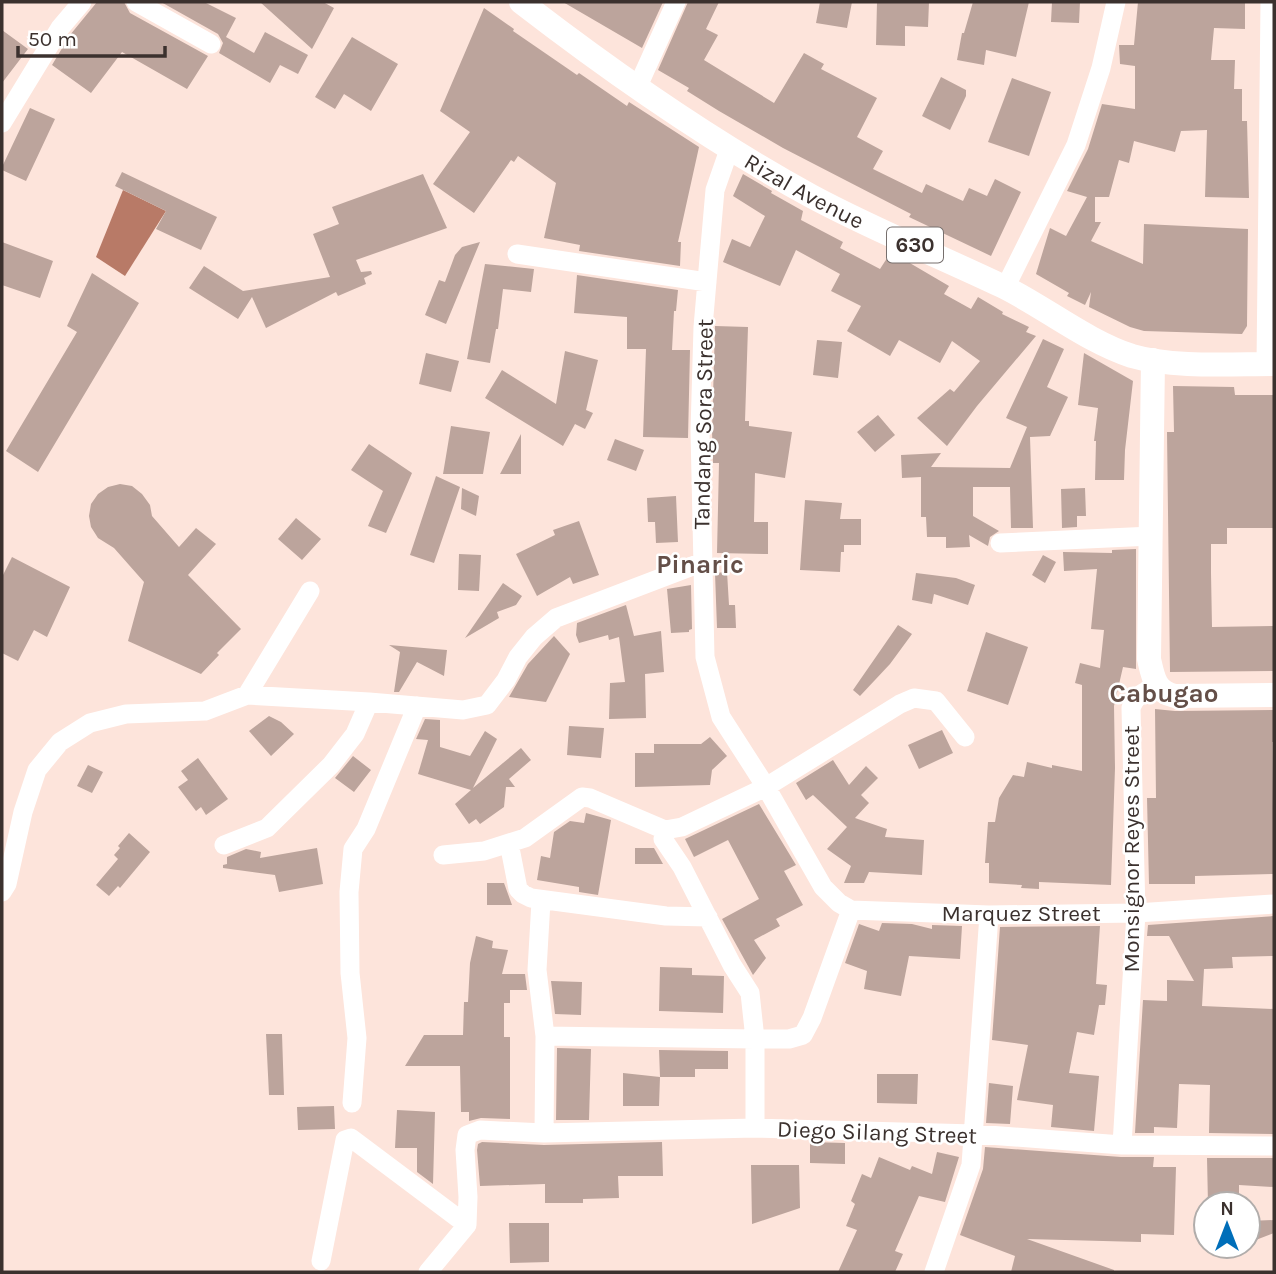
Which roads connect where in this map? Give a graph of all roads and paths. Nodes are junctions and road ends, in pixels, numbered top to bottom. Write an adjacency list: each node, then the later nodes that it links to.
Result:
1 (82, 2): 9 (street)
2 (136, 2): 7 (street)
3 (521, 2): 8 (main road, Rizal Avenue / 630)
4 (676, 2): 8 (street)
5 (1116, 2): 14 (street)
6 (1270, 2): 11 (street)
7 (211, 44)
8 (641, 88): 10 (main road, Rizal Avenue / 630)
9 (2, 123)
10 (729, 150): 13 (street, Tandang Sora Street); 14 (main road, Rizal Avenue / 630)
11 (1271, 224): 16 (street)
12 (517, 254): 13 (street)
13 (707, 282): 19 (street, Tandang Sora Street)
14 (1005, 288): 15 (main road, Rizal Avenue / 630)
15 (1153, 360): 16 (main road, Rizal Avenue / 630); 17 (main road)
16 (1270, 364)
17 (1152, 536): 18 (street); 21 (main road)
18 (1000, 543)
19 (703, 562): 25 (street); 27 (street, Tandang Sora Street)
20 (310, 591): 22 (street)
21 (1157, 687): 23 (main road); 36 (street, Monsignor Reyes Street)
22 (247, 695): 24 (street); 32 (street)
23 (1274, 695)
24 (369, 702): 25 (street); 30 (street)
25 (417, 706): 41 (street)
26 (965, 737): 27 (street)
27 (766, 787): 28 (street); 35 (street, Tandang Sora Street)
28 (665, 830): 29 (street); 38 (street)
29 (509, 843): 31 (street); 33 (street)
30 (223, 845)
31 (443, 855)
32 (2, 892)
33 (541, 901): 38 (street); 39 (street)
34 (1274, 904): 36 (street, Marquez Street)
35 (850, 910): 37 (street, Marquez Street); 40 (street)
36 (1136, 913): 37 (street, Marquez Street); 45 (street, Monsignor Reyes Street)
37 (989, 915): 44 (street)
38 (708, 917): 40 (street)
39 (544, 1036): 40 (street); 43 (street)
40 (755, 1039): 42 (street)
41 (352, 1103)
42 (755, 1128): 43 (street, Diego Silang Street); 44 (street, Diego Silang Street)
43 (544, 1133): 47 (street, Diego Silang Street)
44 (975, 1134): 45 (street, Diego Silang Street); 50 (street)
45 (1122, 1145): 46 (street, Diego Silang Street)
46 (1274, 1146)
47 (467, 1224): 48 (street); 49 (street)
48 (321, 1261)
49 (428, 1272)
50 (934, 1272)

